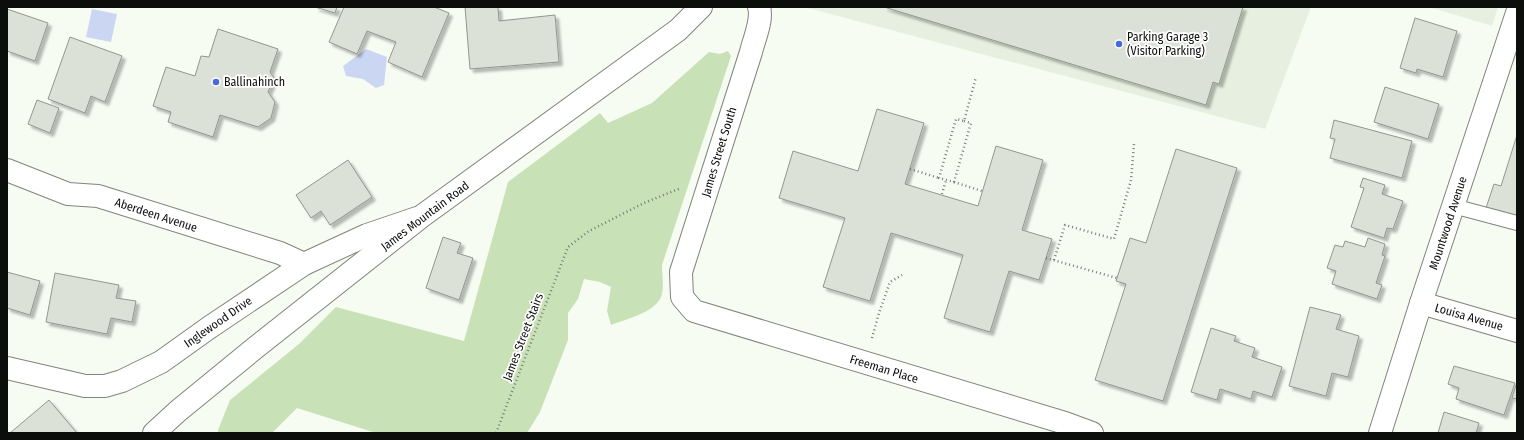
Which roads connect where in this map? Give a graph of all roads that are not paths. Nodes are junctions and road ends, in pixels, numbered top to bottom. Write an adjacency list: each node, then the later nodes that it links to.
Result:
1 (701, 7): 6 (street, James Mountain Road)
2 (758, 7): 9 (street, James Street South)
3 (1517, 13): 5 (street, Mountwood Avenue)
4 (7, 170): 8 (street, Aberdeen Avenue)
5 (1453, 206): 7 (lane); 10 (street, Mountwood Avenue)
6 (422, 216): 8 (street, Inglewood Drive); 13 (street, James Mountain Road)
7 (1517, 223)
8 (304, 264): 12 (street, Inglewood Drive)
9 (682, 297): 14 (street, Freeman Place)
10 (1421, 303): 11 (street, Louisa Avenue); 15 (street, Mountwood Avenue)
11 (1517, 331)
12 (7, 368)
13 (154, 433)
14 (1092, 433)
15 (1380, 433)

